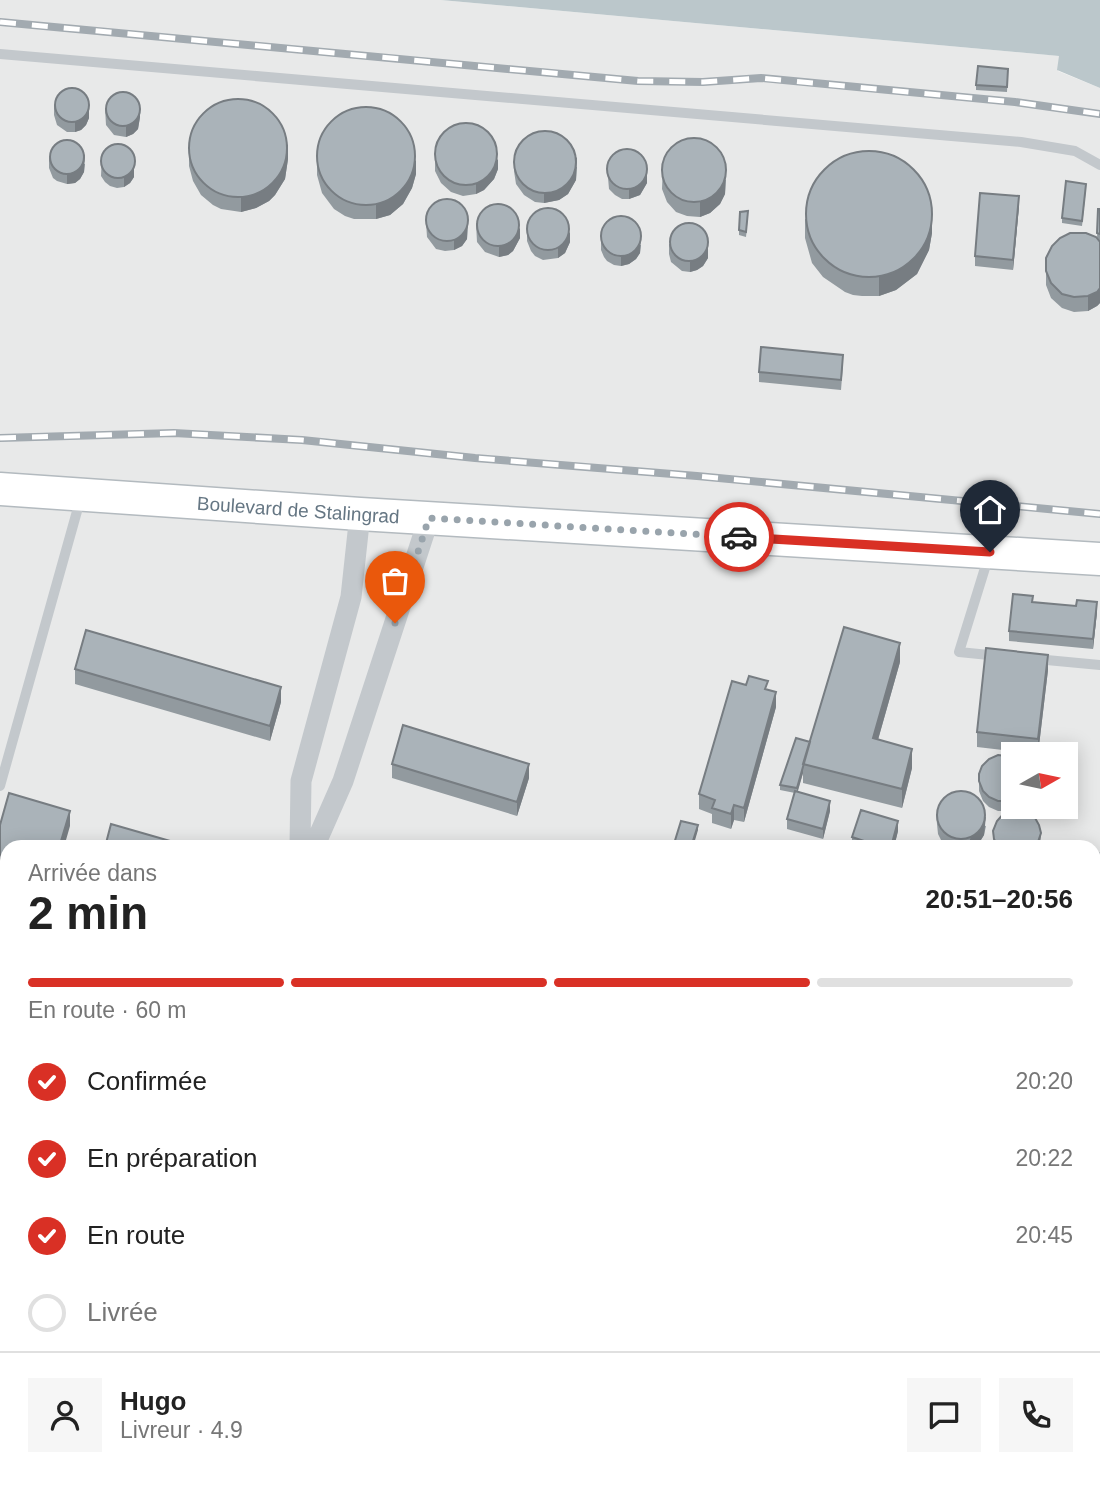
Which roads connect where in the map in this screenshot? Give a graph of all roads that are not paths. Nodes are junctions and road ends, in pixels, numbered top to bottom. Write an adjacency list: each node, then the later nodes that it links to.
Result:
1 (0, 54): 2 (lane)
2 (1100, 165)
3 (0, 489): 4 (street, Boulevard de Stalingrad)
4 (82, 495): 5 (street, Boulevard de Stalingrad); 12 (lane)
5 (359, 513): 6 (street, Boulevard de Stalingrad); 13 (street)
6 (429, 518): 7 (street, Boulevard de Stalingrad); 14 (street)
7 (990, 552): 8 (street, Boulevard de Stalingrad); 9 (lane)
8 (1100, 559)
9 (1010, 657)
10 (1023, 658): 11 (lane)
11 (1100, 665)
12 (0, 786)
13 (300, 840)
14 (317, 840)

